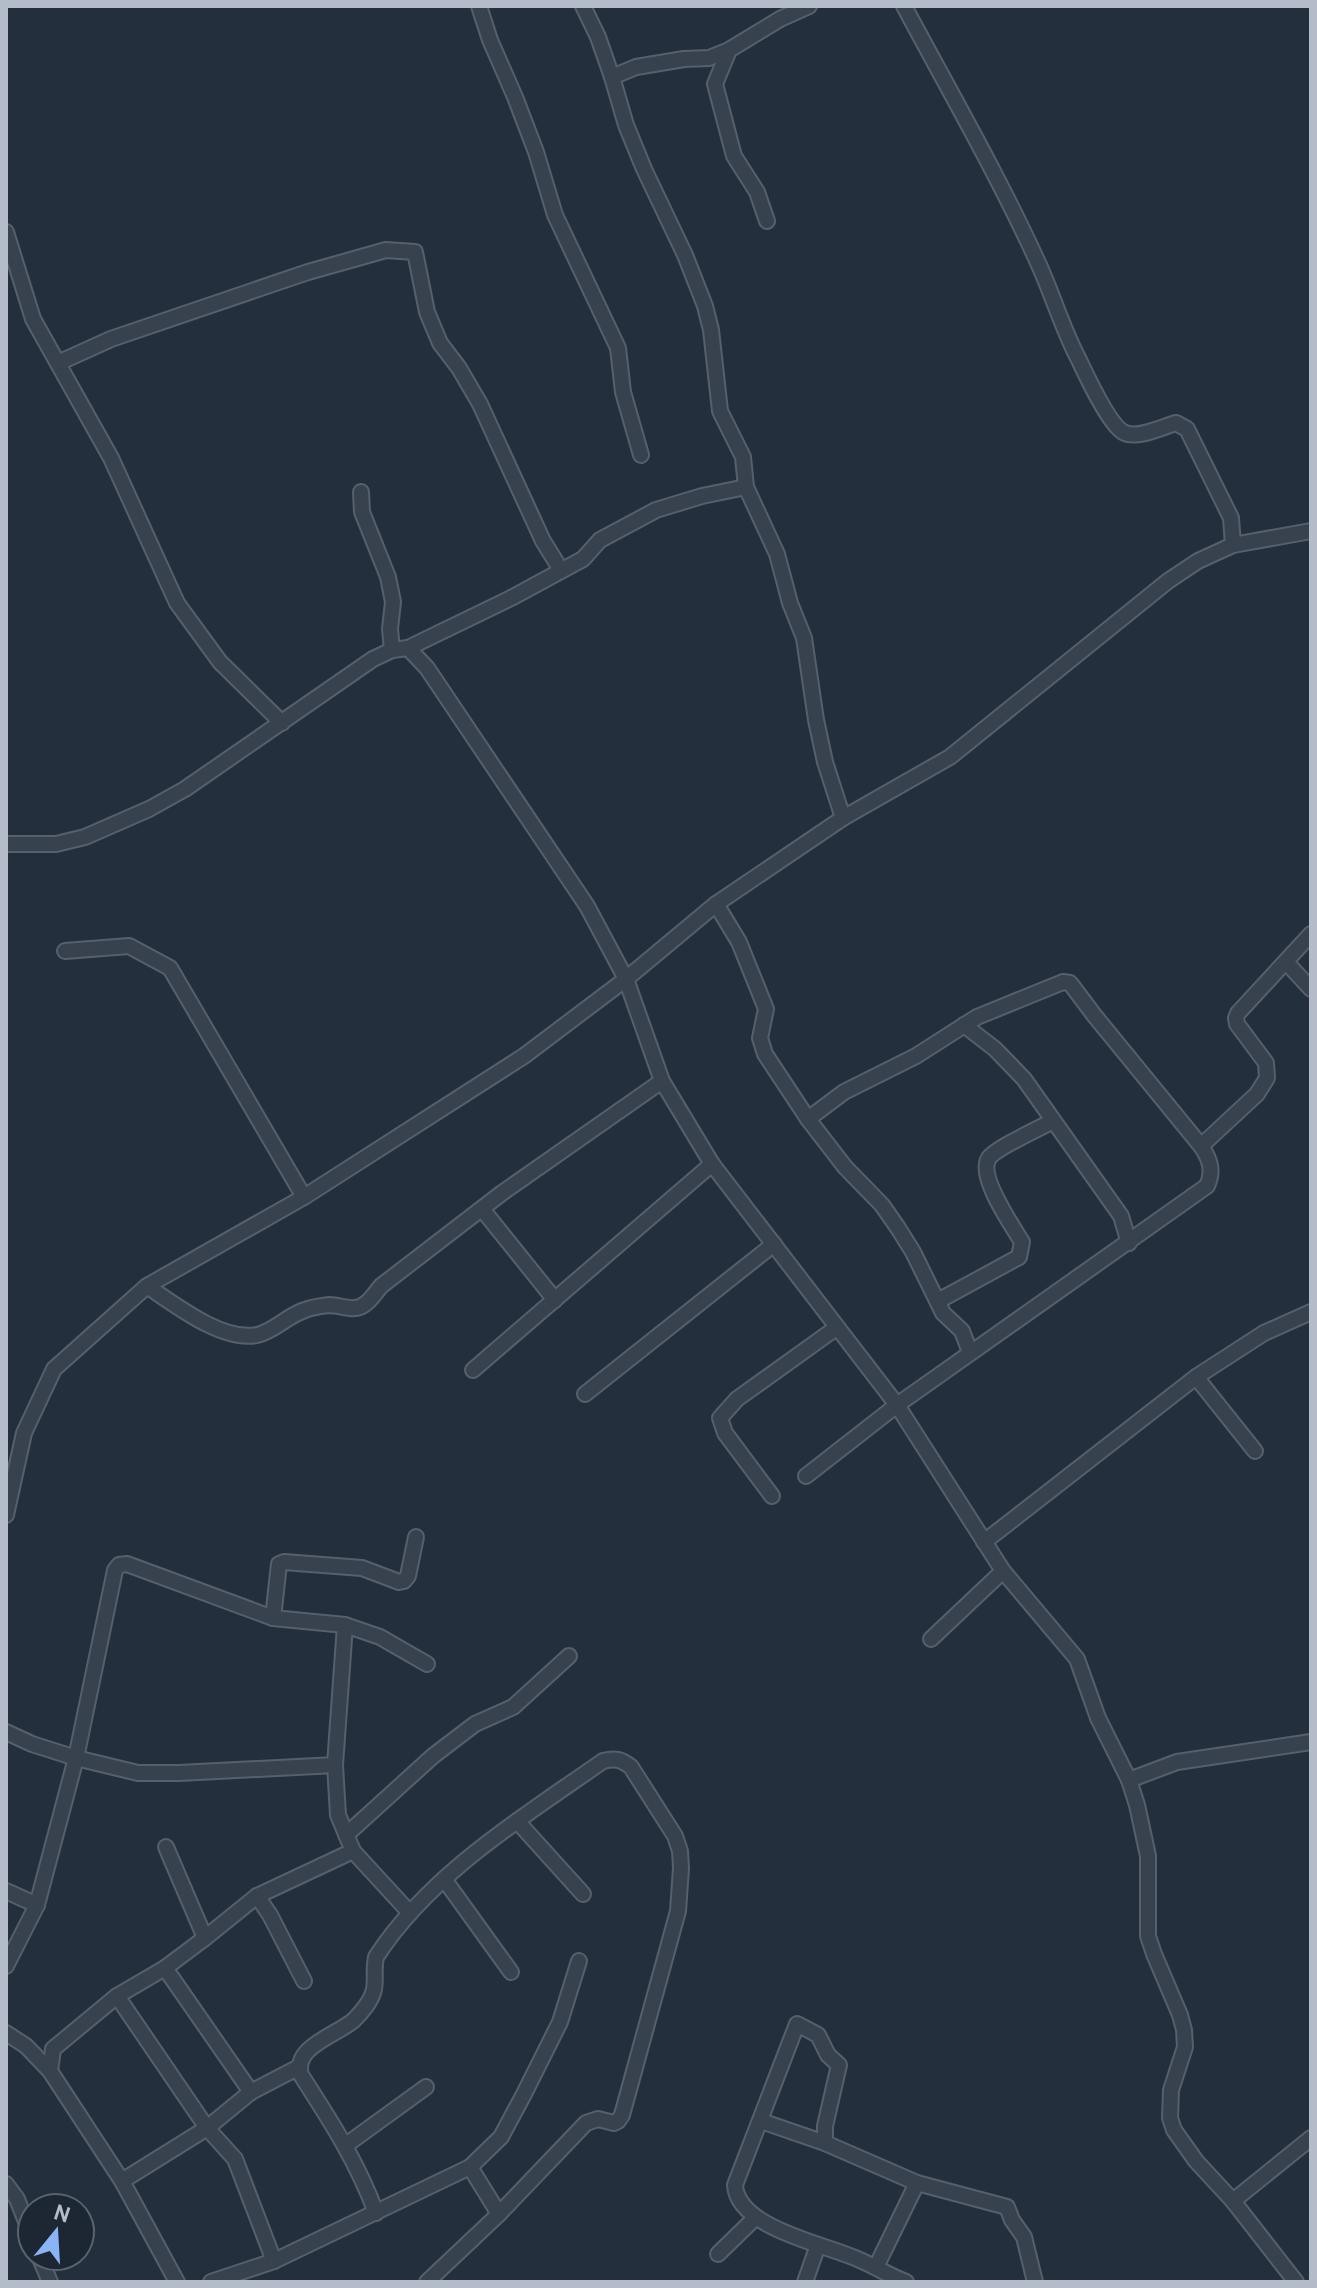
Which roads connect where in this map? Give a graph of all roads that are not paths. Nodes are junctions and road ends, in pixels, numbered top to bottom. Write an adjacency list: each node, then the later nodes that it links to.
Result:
1 (479, 6): 10 (street)
2 (583, 6): 6 (street)
3 (809, 6): 5 (street)
4 (904, 6): 14 (street)
5 (729, 50): 6 (street); 7 (street)
6 (612, 77): 11 (street)
7 (767, 221)
8 (6, 232): 9 (street)
9 (58, 363): 15 (street); 18 (street)
10 (641, 455)
11 (746, 487): 15 (street); 19 (street)
12 (361, 492): 17 (street)
13 (1311, 531): 14 (street)
14 (1233, 545): 19 (street)
15 (561, 570): 16 (street)
16 (408, 648): 17 (street); 25 (street)
17 (392, 650): 18 (street)
18 (282, 723): 20 (street)
19 (843, 818): 21 (street)
20 (6, 844)
21 (716, 904): 25 (street); 29 (street)
22 (1311, 934): 24 (street)
23 (65, 951): 33 (street)
24 (1286, 962): 26 (street); 31 (street)
25 (626, 979): 28 (street); 33 (street)
26 (1311, 989)
27 (964, 1025): 29 (street); 30 (street); 31 (street)
28 (662, 1081): 32 (street); 34 (street)
29 (808, 1119): 39 (street)
30 (1053, 1121): 35 (street); 39 (street)
31 (1201, 1146): 35 (street)
32 (712, 1164): 36 (street); 38 (street)
33 (304, 1197): 37 (street)
34 (482, 1209): 37 (street); 38 (street)
35 (1129, 1243): 42 (street)
36 (774, 1244): 41 (street); 45 (street)
37 (147, 1286): 50 (street)
38 (555, 1300): 43 (street)
39 (938, 1301): 42 (street)
40 (1311, 1312): 44 (street)
41 (836, 1328): 46 (street); 49 (street)
42 (970, 1352): 46 (street)
43 (473, 1370)
44 (1196, 1377): 47 (street); 52 (street)
45 (585, 1394)
46 (897, 1405): 48 (street); 52 (street)
47 (1255, 1451)
48 (806, 1476)
49 (772, 1496)
50 (6, 1515)
51 (416, 1537): 54 (street)
52 (984, 1542): 53 (street)
53 (1003, 1571): 56 (street); 63 (street)
54 (273, 1618): 55 (street); 61 (street)
55 (345, 1625): 58 (street); 62 (street)
56 (931, 1639)
57 (569, 1656): 65 (street)
58 (427, 1664)
59 (6, 1732): 61 (street)
60 (1311, 1742): 63 (street)
61 (76, 1758): 62 (street); 72 (street)
62 (335, 1765): 65 (street)
63 (1129, 1780): 94 (street)
64 (517, 1821): 68 (street); 70 (street); 96 (street)
65 (346, 1835): 67 (street)
66 (166, 1847): 74 (street)
67 (353, 1851): 71 (street); 73 (street)
68 (444, 1879): 73 (street); 78 (street)
69 (6, 1891): 72 (street)
70 (583, 1894)
71 (257, 1896): 74 (street); 79 (street)
72 (37, 1905): 76 (street)
73 (410, 1913): 82 (street)
74 (205, 1938): 77 (street)
75 (579, 1961): 91 (street)
76 (6, 1966)
77 (165, 1968): 80 (street); 85 (street)
78 (511, 1972)
79 (304, 1981)
80 (117, 1996): 83 (street); 87 (street)
81 (6, 2033): 83 (street)
82 (299, 2067): 85 (street); 90 (street)
83 (50, 2071): 92 (street)
84 (426, 2087): 90 (street)
85 (251, 2092): 87 (street)
86 (761, 2121): 89 (street); 89 (street); 97 (street)
87 (207, 2128): 92 (street); 100 (street)
88 (1311, 2138): 94 (street)
89 (825, 2143): 93 (street)
90 (346, 2145): 95 (street)
91 (470, 2167): 95 (street); 96 (street)
92 (122, 2181): 103 (street)
93 (917, 2183): 101 (street); 108 (street)
94 (1233, 2201): 102 (street)
95 (376, 2213): 100 (street)
96 (499, 2214): 105 (street)
97 (755, 2218): 98 (street); 99 (street)
98 (818, 2245): 101 (street); 106 (street)
99 (718, 2254)
100 (274, 2261): 104 (street)
101 (876, 2267): 107 (street)
102 (1294, 2281)
103 (177, 2282)
104 (211, 2282)
105 (427, 2282)
106 (805, 2282)
107 (905, 2282)
108 (1035, 2282)

